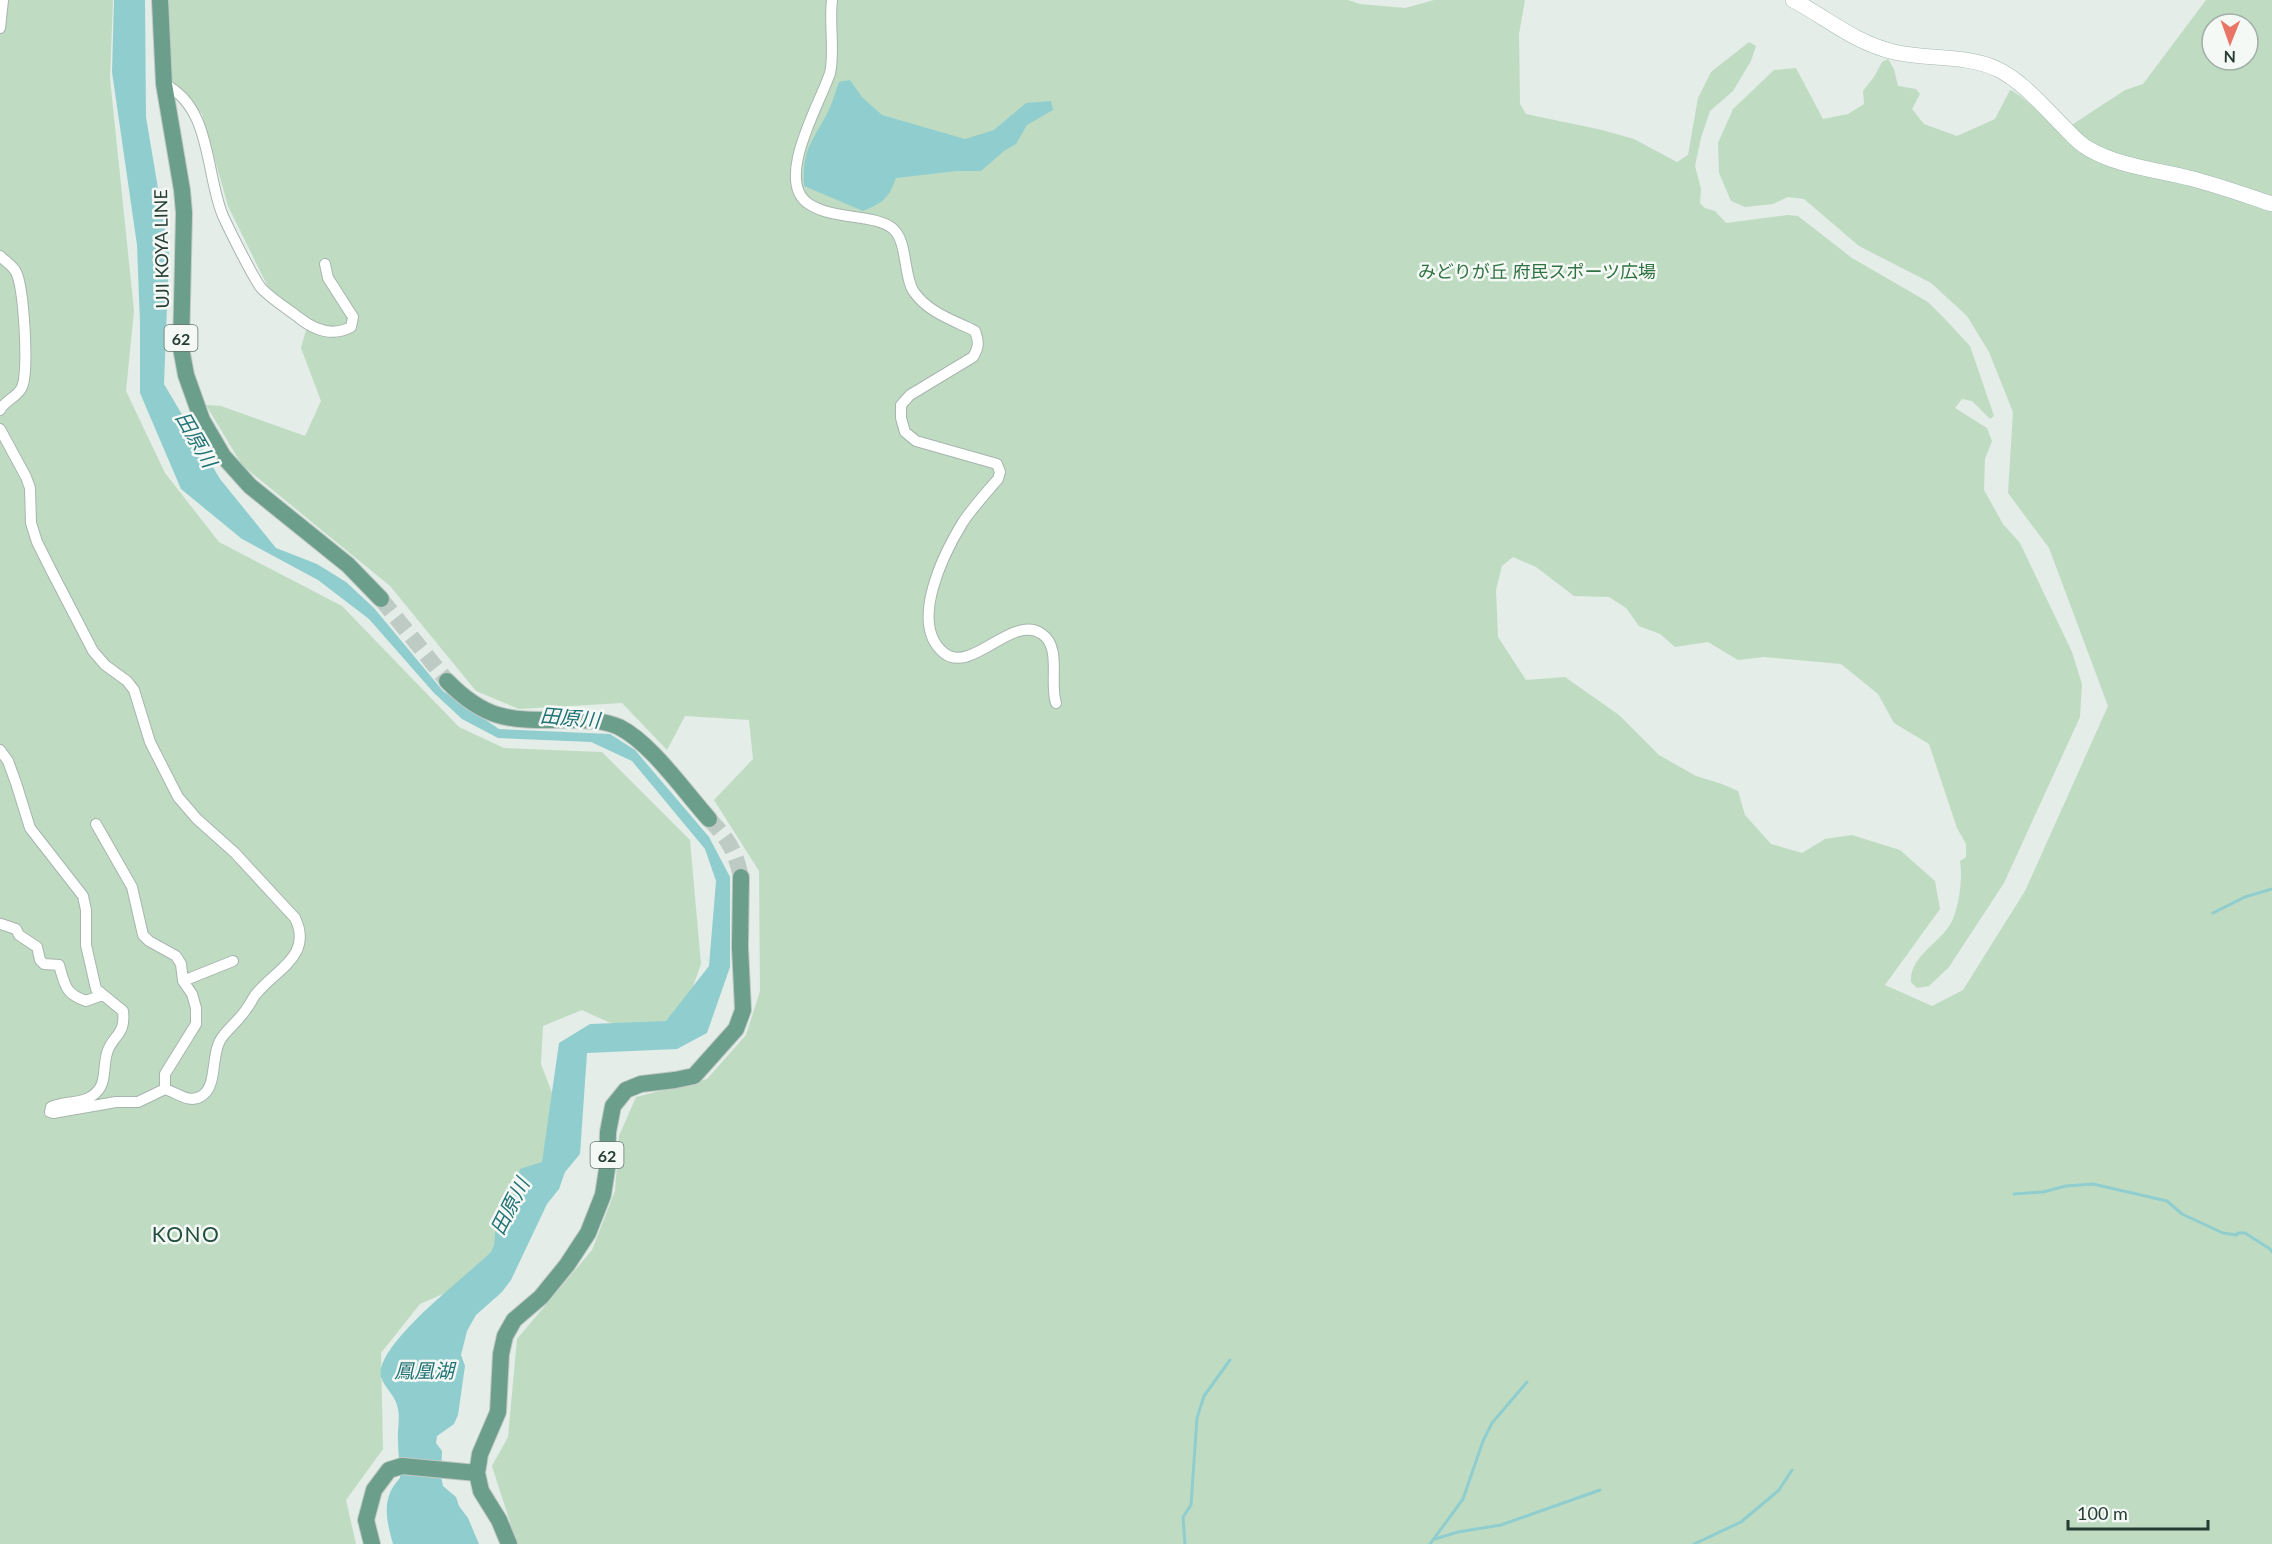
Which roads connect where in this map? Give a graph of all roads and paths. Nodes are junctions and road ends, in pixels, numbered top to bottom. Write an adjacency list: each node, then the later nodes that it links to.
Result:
1 (3, 0): 5 (street)
2 (160, 0): 6 (main road, UJI KOYA LINE / 62)
3 (832, 0): 14 (street)
4 (1793, 0): 7 (street)
5 (0, 28)
6 (164, 84): 9 (street); 12 (main road, UJI KOYA LINE / 62)
7 (2272, 204)
8 (0, 256): 10 (street)
9 (325, 264)
10 (0, 410)
11 (0, 429): 23 (street)
12 (381, 599)
13 (447, 681): 16 (main road)
14 (1056, 703)
15 (0, 750): 22 (street)
16 (709, 819)
17 (96, 824): 21 (street)
18 (741, 877): 24 (main road, 62)
19 (1, 924): 22 (street)
20 (233, 961): 21 (street)
21 (183, 981): 23 (street)
22 (102, 995): 23 (street)
23 (165, 1089)
24 (472, 1472): 25 (main road); 26 (main road)
25 (372, 1544)
26 (508, 1544)

